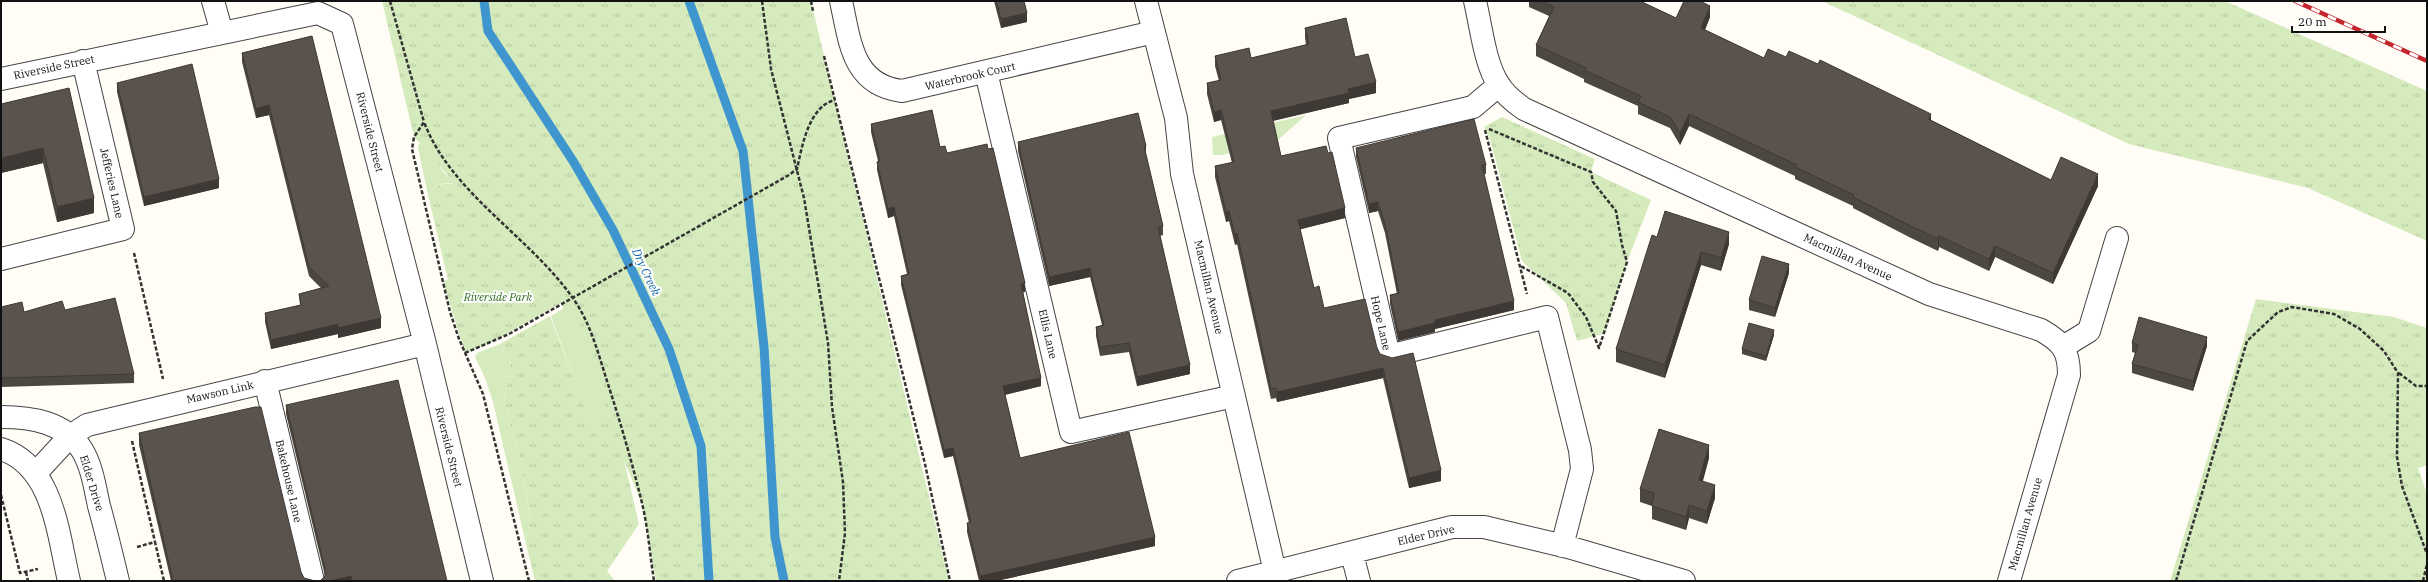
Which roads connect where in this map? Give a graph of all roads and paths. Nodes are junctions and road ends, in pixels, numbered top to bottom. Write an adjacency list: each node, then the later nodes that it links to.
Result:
1 (213, 1): 10 (street)
2 (390, 1): 17 (path)
3 (762, 1): 18 (path)
4 (811, 1): 8 (path)
5 (841, 1): 13 (street, Waterbrook Court)
6 (1146, 1): 9 (street, Macmillan Avenue)
7 (1475, 1): 15 (street, Macmillan Avenue)
8 (814, 16)
9 (1154, 32): 13 (street, Waterbrook Court); 32 (street, Macmillan Avenue)
10 (222, 33): 12 (street, Riverside Street); 25 (street, Riverside Street)
11 (823, 52): 16 (path)
12 (83, 62): 14 (street, Riverside Street); 19 (street, Jefferies Lane)
13 (986, 72): 32 (street, Ellis Lane)
14 (1, 79)
15 (1499, 85): 26 (street, Macmillan Avenue); 40 (street, Hope Lane)
16 (835, 100): 18 (path); 57 (path)
17 (424, 122): 23 (path); 27 (path)
18 (797, 169): 23 (path); 56 (path)
19 (123, 229): 21 (street, Jefferies Lane); 31 (path)
20 (2117, 238): 26 (street)
21 (1, 259)
22 (1519, 265): 22 (path); 24 (path)
23 (573, 297): 27 (path); 55 (path)
24 (1529, 302)
25 (425, 344): 29 (street, Mawson Link); 48 (street, Riverside Street)
26 (2063, 347): 61 (street, Macmillan Avenue)
27 (465, 353): 54 (path)
28 (2398, 373): 30 (path); 43 (path); 62 (path)
29 (265, 381): 34 (street, Mawson Link); 53 (street, Bakehouse Lane)
30 (2427, 386)
31 (165, 387)
32 (1234, 396): 47 (street, Macmillan Avenue)
33 (1, 417): 34 (street, Elder Drive)
34 (70, 436): 37 (street, Mawson Link); 51 (street, Elder Drive)
35 (139, 438): 39 (path)
36 (1, 450): 37 (street)
37 (35, 474): 50 (street)
38 (1, 495): 46 (path)
39 (155, 542): 41 (path); 52 (path)
40 (1562, 546): 42 (street, Elder Drive); 60 (street, Elder Drive)
41 (133, 548)
42 (1352, 554): 47 (street, Elder Drive); 59 (street)
43 (2427, 554)
44 (2427, 564): 63 (path)
45 (39, 569): 46 (path)
46 (26, 572): 49 (path)
47 (1275, 572): 58 (street, Elder Drive)
48 (476, 580)
49 (28, 581)
50 (69, 581)
51 (118, 581)
52 (164, 581)
53 (313, 581)
54 (529, 581)
55 (654, 581)
56 (839, 581)
57 (950, 581)
58 (1238, 581)
59 (1359, 581)
60 (1684, 581)
61 (2009, 581)
62 (2176, 581)
63 (2423, 581)

